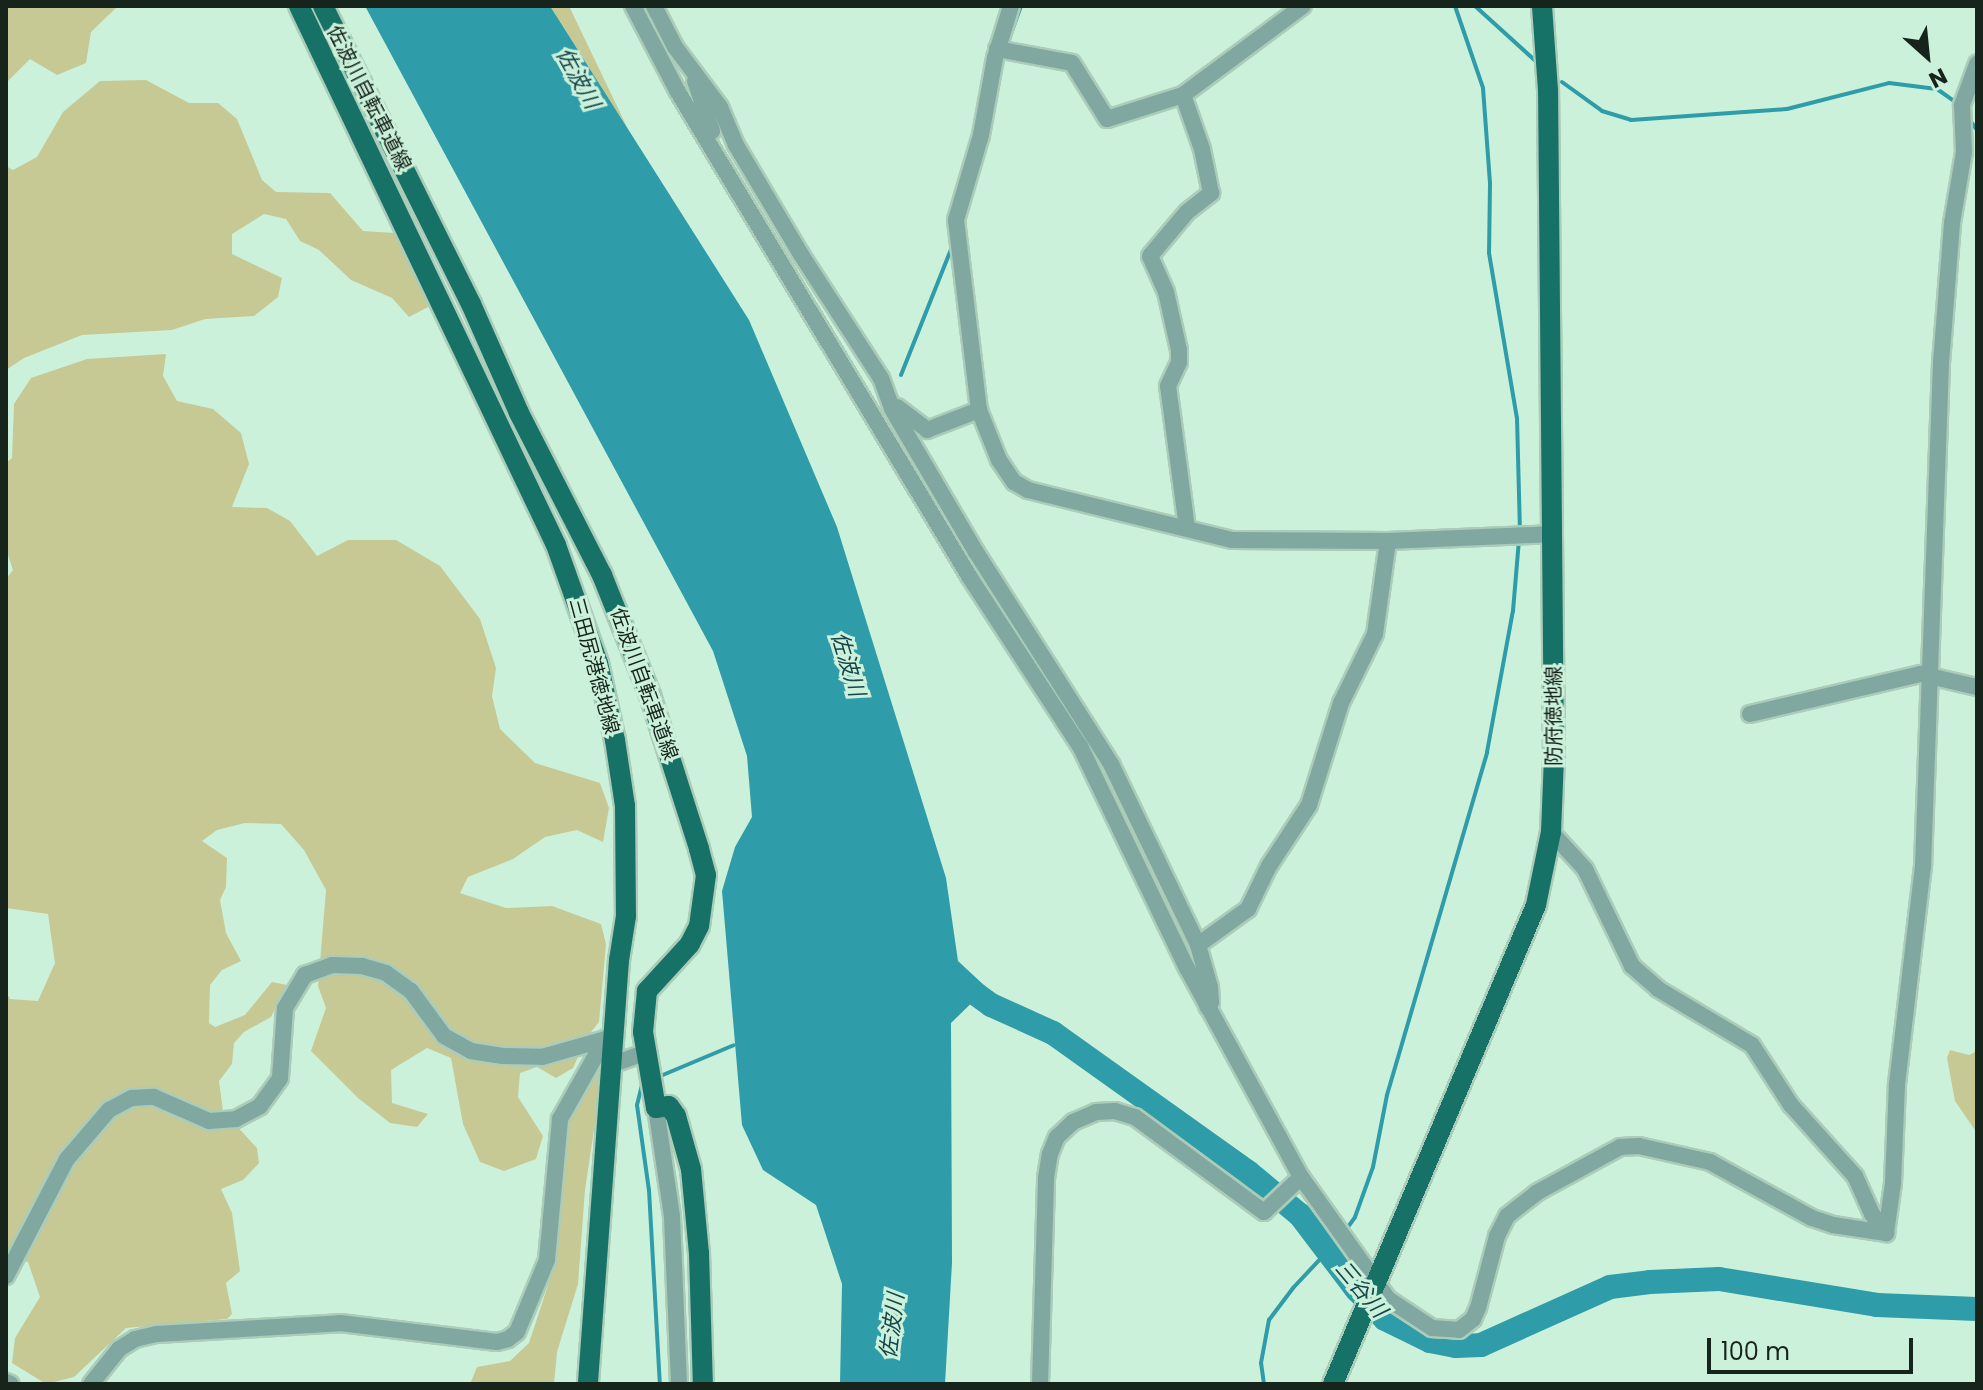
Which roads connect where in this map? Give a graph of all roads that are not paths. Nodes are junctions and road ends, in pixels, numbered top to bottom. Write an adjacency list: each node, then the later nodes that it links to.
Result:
1 (299, 6): 14 (main road, 三田尻港徳地線)
2 (323, 6): 13 (main road, 佐波川自転車道線)
3 (633, 6): 12 (street)
4 (654, 6): 10 (street)
5 (1011, 6): 8 (street)
6 (1303, 6): 11 (street)
7 (1542, 6): 19 (main road, 防府徳地線)
8 (1003, 51): 11 (street); 17 (street)
9 (1977, 64): 21 (street)
10 (695, 76): 12 (street); 16 (street)
11 (1183, 95): 18 (street)
12 (709, 140): 15 (street)
13 (471, 304): 14 (street); 28 (main road, 佐波川自転車道線)
14 (448, 316): 27 (main road, 三田尻港徳地線)
15 (833, 345): 16 (street); 26 (street)
16 (889, 398): 17 (street); 25 (street)
17 (979, 410): 18 (street)
18 (1187, 528): 20 (street)
19 (1553, 534): 20 (street); 24 (main road, 防府徳地線)
20 (1388, 541): 25 (street)
21 (1931, 676): 22 (street); 23 (street); 32 (street)
22 (1977, 687)
23 (1750, 714)
24 (1551, 832): 32 (street); 34 (main road, 防府徳地線)
25 (1198, 945): 26 (street)
26 (1207, 1007): 31 (street)
27 (608, 1037): 29 (main road, 三田尻港徳地線); 33 (street); 35 (street)
28 (648, 1059): 29 (street); 30 (main road, 佐波川自転車道線)
29 (611, 1065): 36 (main road, 三田尻港徳地線)
30 (655, 1102): 37 (street); 38 (main road)
31 (1294, 1182): 34 (street); 39 (street)
32 (1886, 1233): 34 (street)
33 (6, 1276)
34 (1376, 1288): 40 (main road, 防府徳地線)
35 (91, 1384)
36 (588, 1384)
37 (679, 1384)
38 (703, 1384)
39 (1040, 1384)
40 (1333, 1384)

